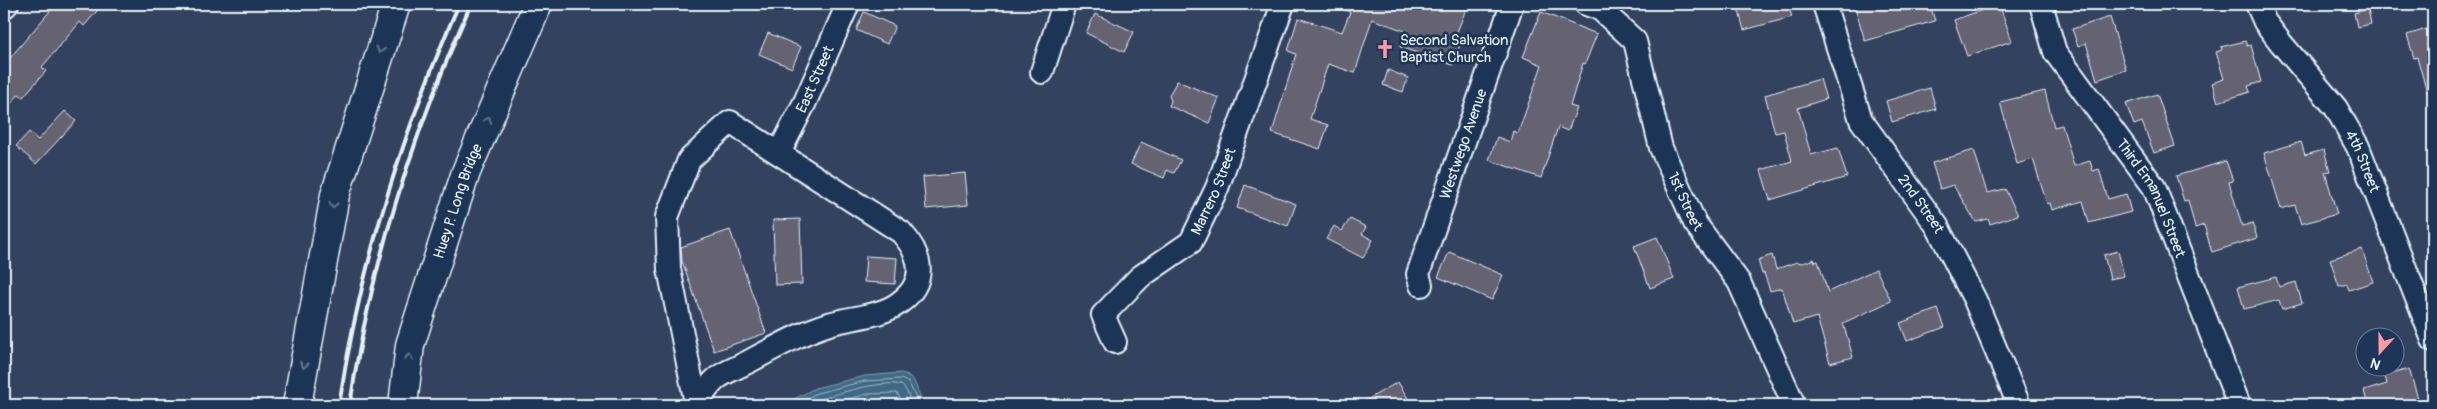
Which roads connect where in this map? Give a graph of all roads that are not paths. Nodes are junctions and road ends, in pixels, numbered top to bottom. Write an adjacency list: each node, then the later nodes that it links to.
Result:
1 (7, 4): 12 (street)
2 (396, 4): 19 (highway, one-way to 19)
3 (538, 4): 20 (highway, Huey P. Long Bridge, one-way to 3)
4 (848, 4): 14 (street, East Street)
5 (1064, 4): 13 (street)
6 (1283, 4): 17 (street, Marrero Street)
7 (1512, 4): 15 (street, Westwego Avenue)
8 (1586, 4): 21 (street, 1st Street)
9 (1824, 4): 22 (street, 2nd Street)
10 (2041, 4): 23 (street, Third Emanuel Street)
11 (2257, 4): 16 (street, 4th Street)
12 (4, 8)
13 (1042, 72)
14 (779, 153): 18 (street); 18 (street)
15 (1421, 285)
16 (2433, 340)
17 (1115, 342)
18 (697, 404)
19 (297, 405)
20 (403, 405)
21 (1794, 405)
22 (2018, 405)
23 (2239, 405)

